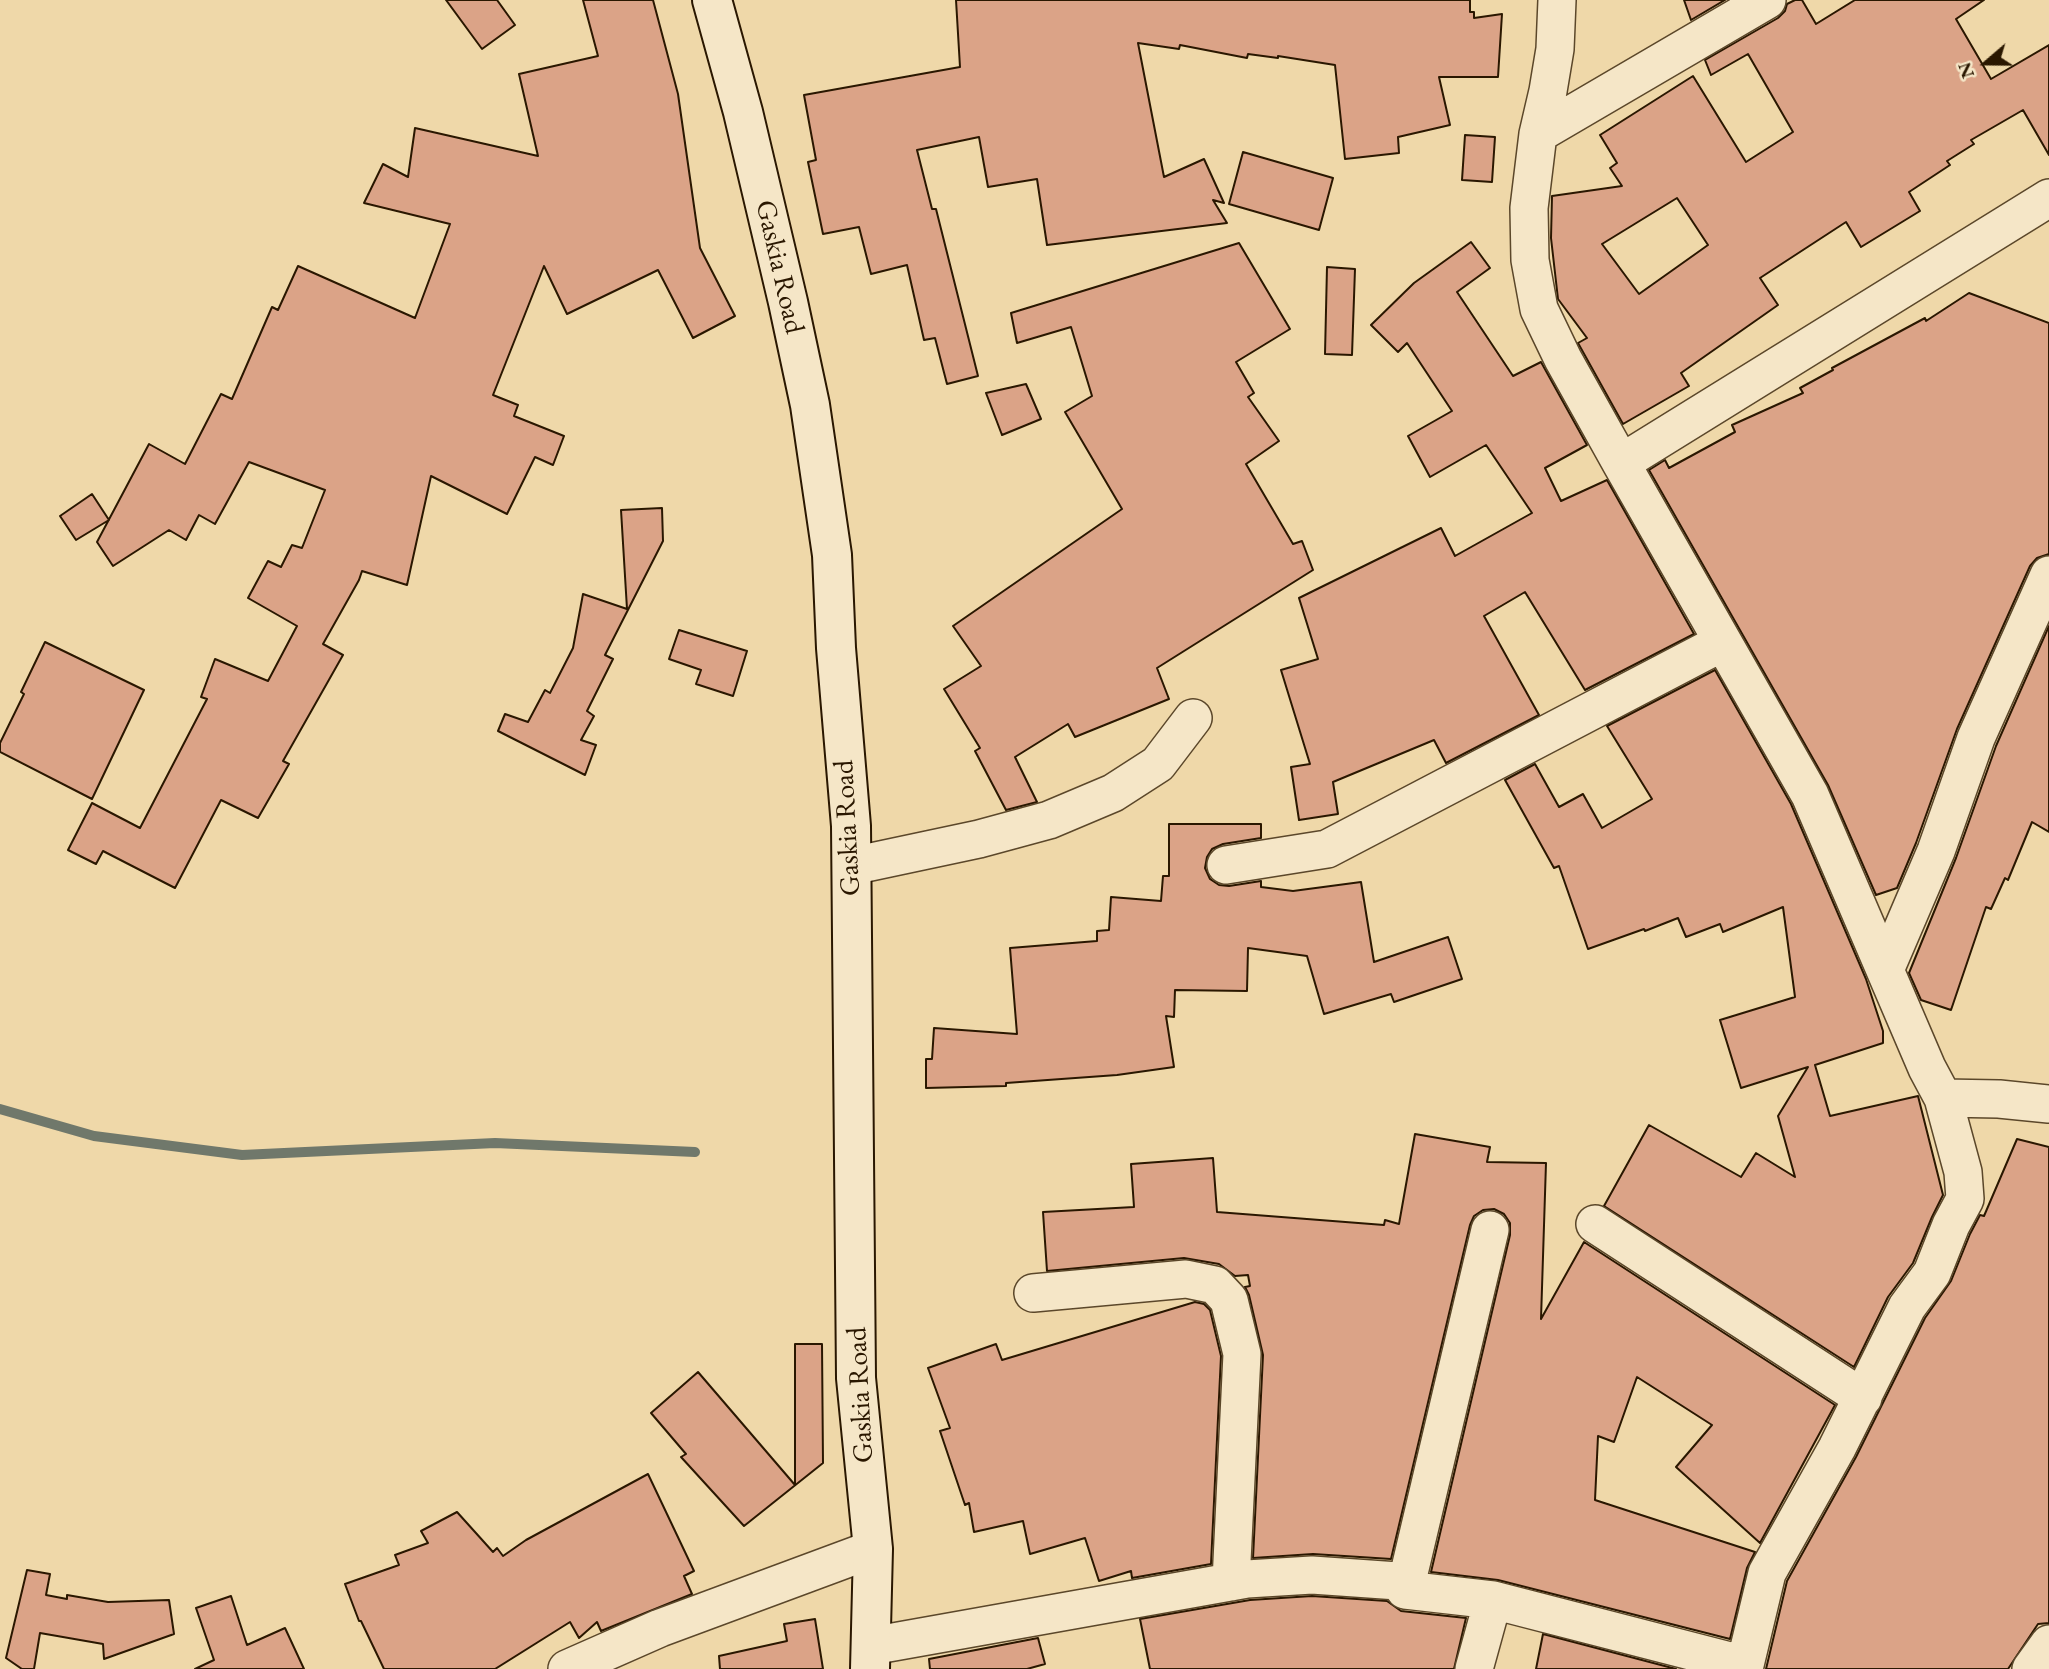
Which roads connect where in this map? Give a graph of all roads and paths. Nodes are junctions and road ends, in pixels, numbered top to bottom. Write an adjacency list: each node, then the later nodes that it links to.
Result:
1 (712, 0): 11 (main road, Gaskia Road)
2 (1557, 0): 4 (street)
3 (1767, 0): 4 (street)
4 (1538, 134): 6 (street)
5 (2049, 198): 6 (street)
6 (1620, 463): 8 (street)
7 (2049, 575): 12 (street)
8 (1723, 642): 10 (street); 12 (street)
9 (1193, 718): 11 (street)
10 (1226, 865)
11 (852, 866): 19 (main road, Gaskia Road)
12 (1885, 970): 13 (street)
13 (1943, 1098): 14 (street); 18 (street)
14 (2049, 1104)
15 (1595, 1224): 18 (street)
16 (1490, 1230): 21 (street)
17 (1033, 1293): 20 (street)
18 (1863, 1398): 25 (street)
19 (873, 1549): 24 (main road, Gaskia Road); 26 (street)
20 (1231, 1582): 21 (street); 24 (street)
21 (1405, 1590): 22 (street)
22 (1493, 1600): 25 (street); 27 (street)
23 (2049, 1644): 28 (street)
24 (871, 1658)
25 (1744, 1667)
26 (567, 1669)
27 (1474, 1669)
28 (2031, 1669)

